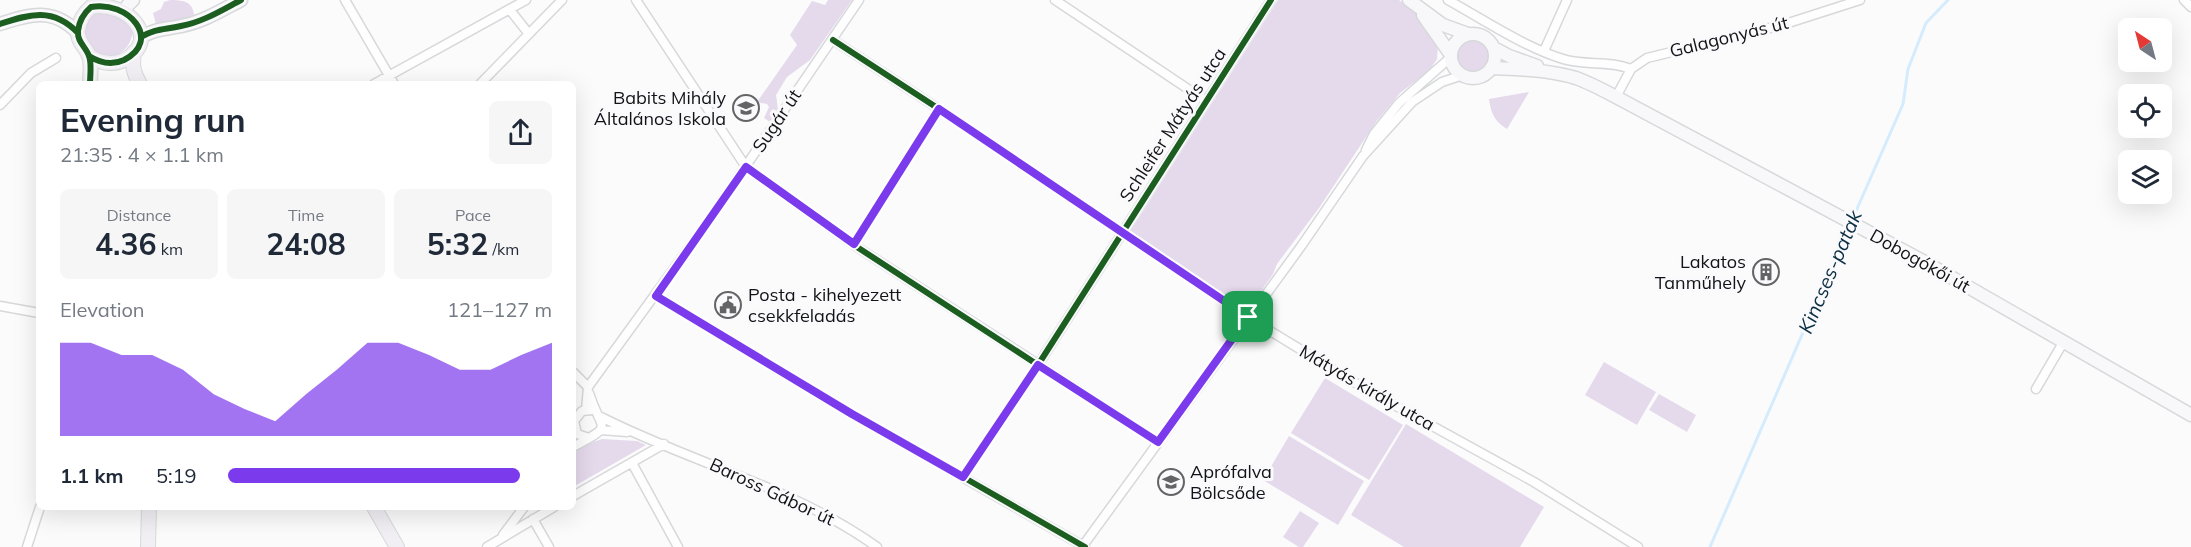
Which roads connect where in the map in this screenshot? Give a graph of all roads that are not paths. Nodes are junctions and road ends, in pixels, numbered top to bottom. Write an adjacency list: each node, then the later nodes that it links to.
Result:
1 (241, 0): 24 (main road)
2 (345, 0): 39 (street)
3 (526, 0): 18 (street)
4 (562, 0): 22 (street)
5 (636, 0): 46 (street)
6 (859, 0): 25 (street, Sugár út)
7 (1055, 0): 42 (street)
8 (1271, 0): 42 (street, Schleifer Mátyás utca)
9 (1448, 0): 27 (street)
10 (1567, 0): 27 (street)
11 (1860, 0): 34 (street, Galagonyás út)
12 (2184, 0): 16 (street)
13 (104, 1): 15 (main road); 17 (main road)
14 (1411, 1): 23 (main road); 30 (main road)
15 (130, 3): 24 (main road)
16 (2191, 7)
17 (87, 8): 19 (main road); 21 (main road)
18 (510, 10): 22 (street); 39 (street)
19 (64, 21): 20 (main road); 21 (main road)
20 (0, 24)
21 (78, 33): 29 (main road)
22 (529, 34): 40 (street)
23 (1468, 34): 26 (main road); 30 (main road)
24 (141, 37): 28 (main road)
25 (833, 40): 44 (street, Mátyás király utca); 46 (street, Sugár út)
26 (1494, 48): 33 (main road); 35 (main road, Dobogókői út)
27 (1544, 51): 34 (street)
28 (134, 52): 32 (main road); 38 (main road)
29 (89, 56): 32 (main road); 37 (main road)
30 (1451, 56): 36 (main road); 45 (street)
31 (56, 58): 43 (street)
32 (108, 63): 37 (main road); 38 (main road)
33 (1491, 68): 35 (main road, Dobogókői út); 36 (main road)
34 (1631, 69): 41 (street)
35 (1547, 71): 41 (main road, Dobogókői út)
36 (1463, 75): 45 (street)
37 (90, 79)
38 (137, 80)
39 (392, 80)
40 (483, 81)
41 (1616, 97): 53 (main road, Dobogókői út)
42 (1206, 102): 47 (street, Schleifer Mátyás utca)
43 (0, 105)
44 (939, 109): 47 (street, Mátyás király utca); 48 (street)
45 (1363, 156): 52 (street)
46 (746, 167): 48 (street); 49 (street, Sugár út)
47 (1121, 233): 52 (street, Mátyás király utca); 54 (street, Schleifer Mátyás utca)
48 (854, 244): 54 (street)
49 (656, 296): 56 (street, Sugár út); 69 (street)
50 (0, 306): 51 (street)
51 (36, 312)
52 (1248, 317): 65 (street); 86 (street, Mátyás király utca)
53 (2064, 341): 57 (street); 59 (main road, Dobogókői út)
54 (1038, 365): 65 (street); 69 (street, Schleifer Mátyás utca)
55 (576, 375): 56 (street)
56 (588, 387): 58 (street)
57 (2036, 389)
58 (594, 413): 60 (street); 62 (street); 63 (street)
59 (2191, 415)
60 (576, 418)
61 (576, 430): 64 (street)
62 (601, 430): 63 (street); 64 (street)
63 (631, 432): 66 (street, Baross Gábor út)
64 (590, 438): 67 (street)
65 (1158, 442): 78 (street)
66 (664, 444): 68 (street); 85 (street, Baross Gábor út)
67 (576, 445)
68 (632, 463): 70 (street); 84 (street)
69 (963, 477): 78 (street)
70 (576, 494)
71 (39, 510): 79 (street)
72 (149, 510): 80 (main road)
73 (376, 510): 81 (main road)
74 (522, 510): 77 (street)
75 (549, 510): 76 (street)
76 (533, 519): 77 (street); 83 (street)
77 (499, 540): 82 (street)
78 (1083, 546)
79 (27, 547)
80 (148, 547)
81 (397, 547)
82 (487, 547)
83 (549, 547)
84 (678, 547)
85 (878, 547)
86 (1638, 547)

